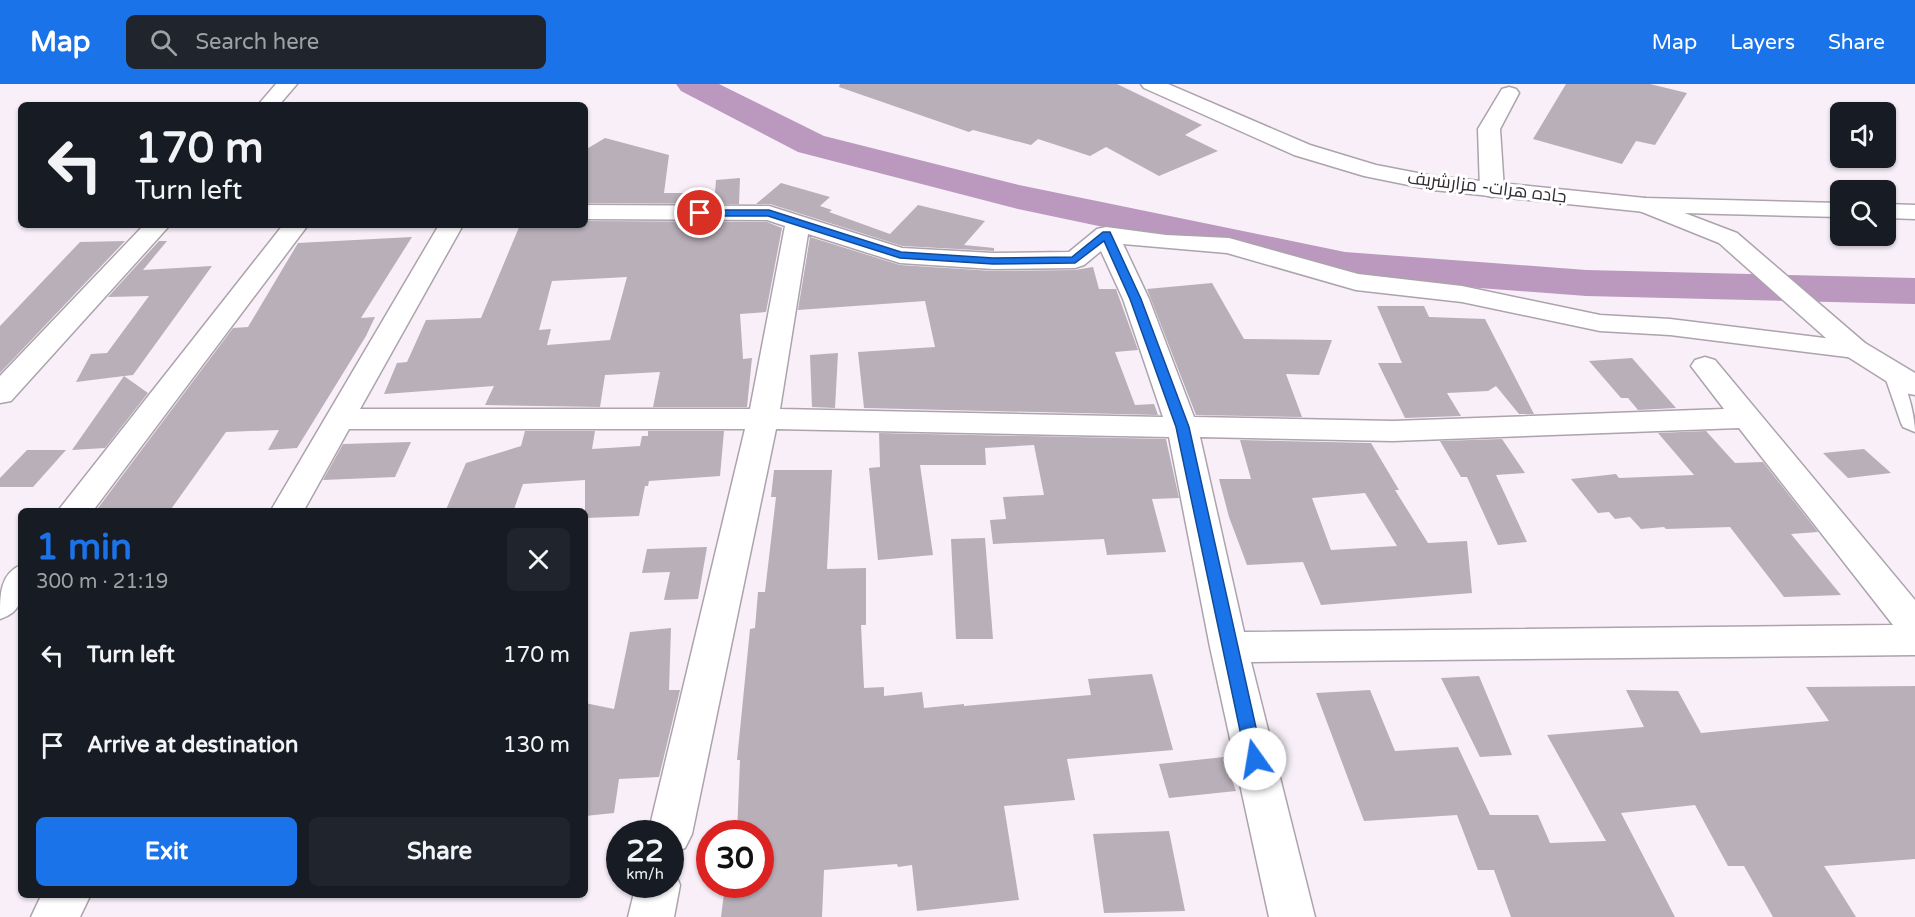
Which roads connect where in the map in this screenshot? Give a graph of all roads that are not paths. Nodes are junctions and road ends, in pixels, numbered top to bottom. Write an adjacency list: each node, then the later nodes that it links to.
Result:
1 (287, 84): 4 (main road)
2 (1151, 84): 5 (main road, جاده هرات- مزارشریف)
3 (1509, 93): 5 (main road)
4 (271, 102)
5 (1492, 190): 6 (main road, جاده هرات- مزارشریف)
6 (1645, 205): 7 (main road, جاده هرات- مزارشریف); 16 (main road)
7 (1830, 210)
8 (1896, 211): 9 (main road)
9 (1915, 212)
10 (588, 213): 11 (main road)
11 (798, 222): 15 (main road); 22 (main road)
12 (155, 228): 19 (main road)
13 (294, 228): 25 (main road)
14 (450, 228): 21 (main road)
15 (1106, 234): 16 (main road); 24 (main road)
16 (1855, 349): 18 (main road)
17 (1705, 366): 20 (main road)
18 (1903, 378): 23 (lane)
19 (0, 394)
20 (1748, 418): 24 (main road); 29 (main road)
21 (339, 419): 22 (main road); 26 (main road)
22 (763, 419): 24 (main road); 32 (main road)
23 (1915, 426)
24 (1182, 427): 31 (main road)
25 (76, 508)
26 (288, 508)
27 (18, 582): 28 (main road)
28 (0, 605)
29 (1915, 626)
30 (1915, 640): 31 (main road)
31 (1229, 646): 37 (main road)
32 (673, 820)
33 (66, 898): 35 (main road)
34 (655, 898): 36 (main road)
35 (54, 917)
36 (651, 917)
37 (1292, 917)

